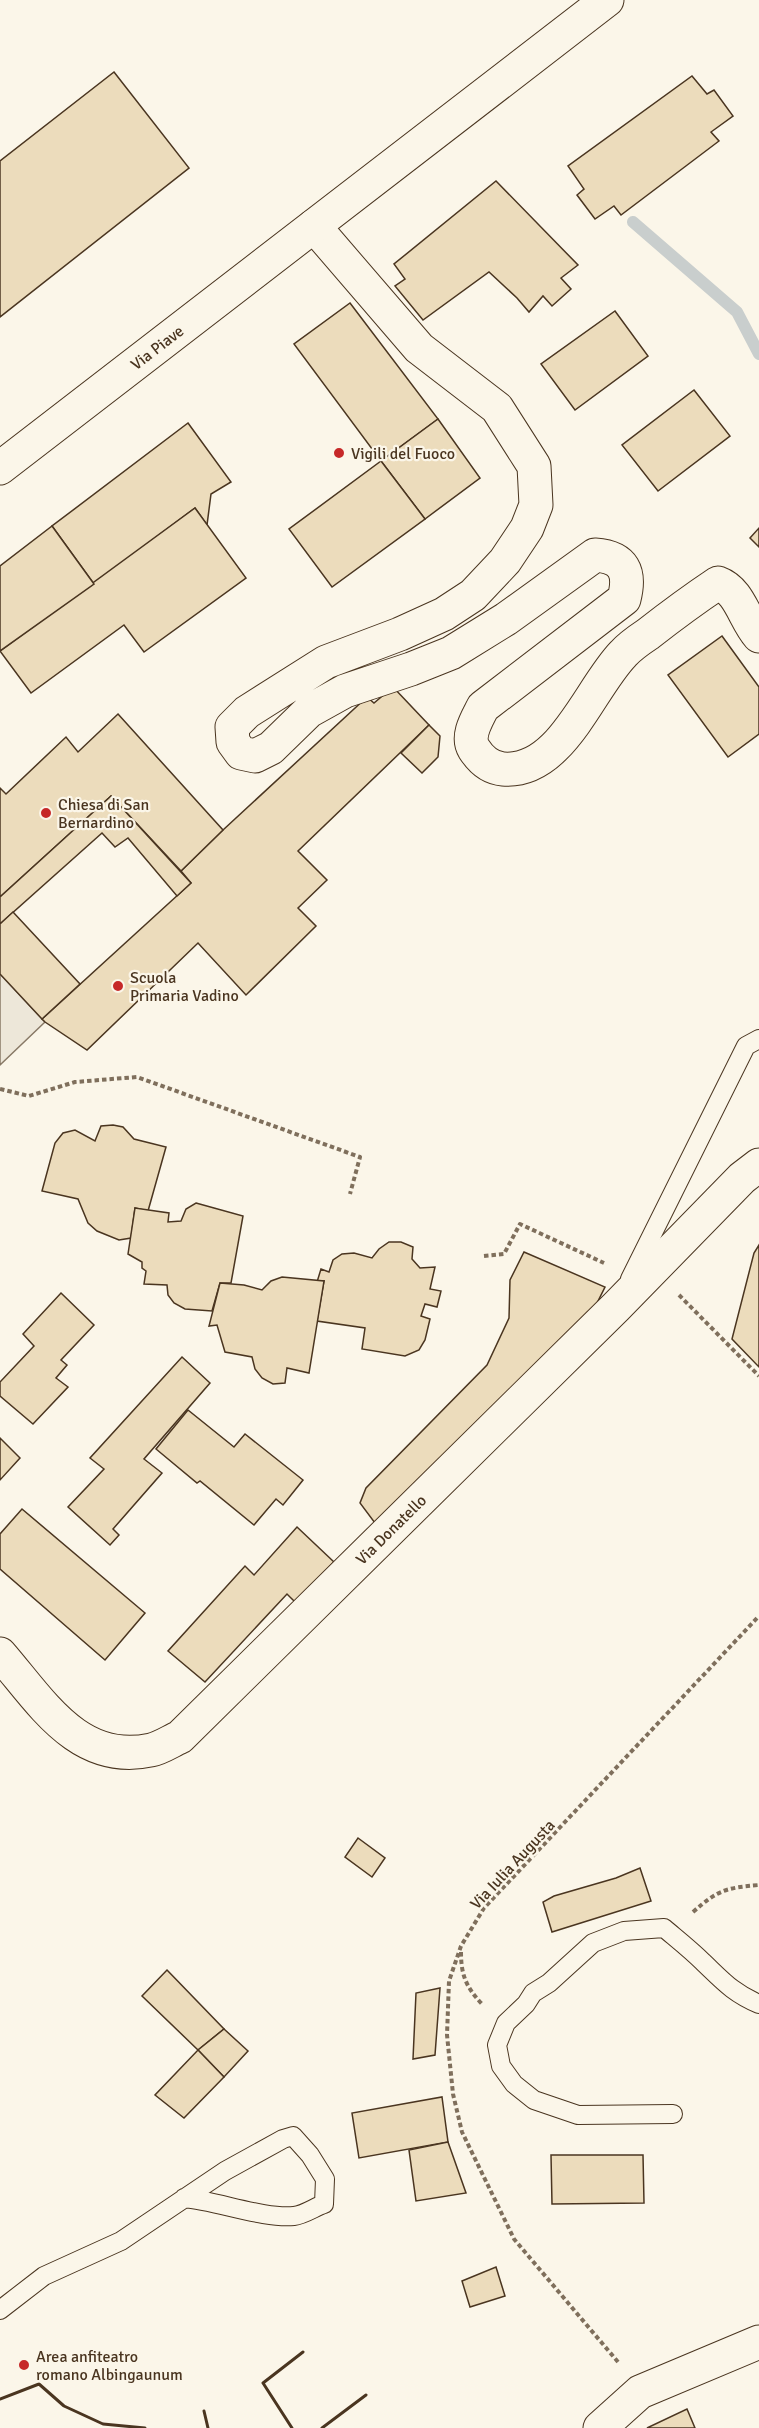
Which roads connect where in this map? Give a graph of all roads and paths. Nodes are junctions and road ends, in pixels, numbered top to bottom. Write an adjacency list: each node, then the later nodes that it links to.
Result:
1 (607, 0): 2 (street, Via Piave)
2 (314, 226): 3 (street, Via Piave); 4 (street)
3 (0, 468)
4 (759, 636)
5 (759, 1039): 10 (lane)
6 (0, 1089): 8 (path)
7 (759, 1165): 10 (street, Via Donatello)
8 (350, 1194)
9 (484, 1256): 10 (path)
10 (643, 1272): 11 (path); 13 (street, Via Donatello)
11 (759, 1377)
12 (759, 1616): 16 (path, Via Iulia Augusta)
13 (0, 1654)
14 (759, 1885): 15 (path)
15 (664, 1928): 17 (lane); 18 (lane)
16 (461, 1946): 18 (path); 23 (path, Via Iulia Augusta)
17 (759, 2004)
18 (506, 2023): 19 (lane)
19 (673, 2114)
20 (184, 2198): 20 (lane); 21 (lane)
21 (0, 2310)
22 (759, 2342): 23 (street)
23 (640, 2392): 24 (street)
24 (600, 2428)

